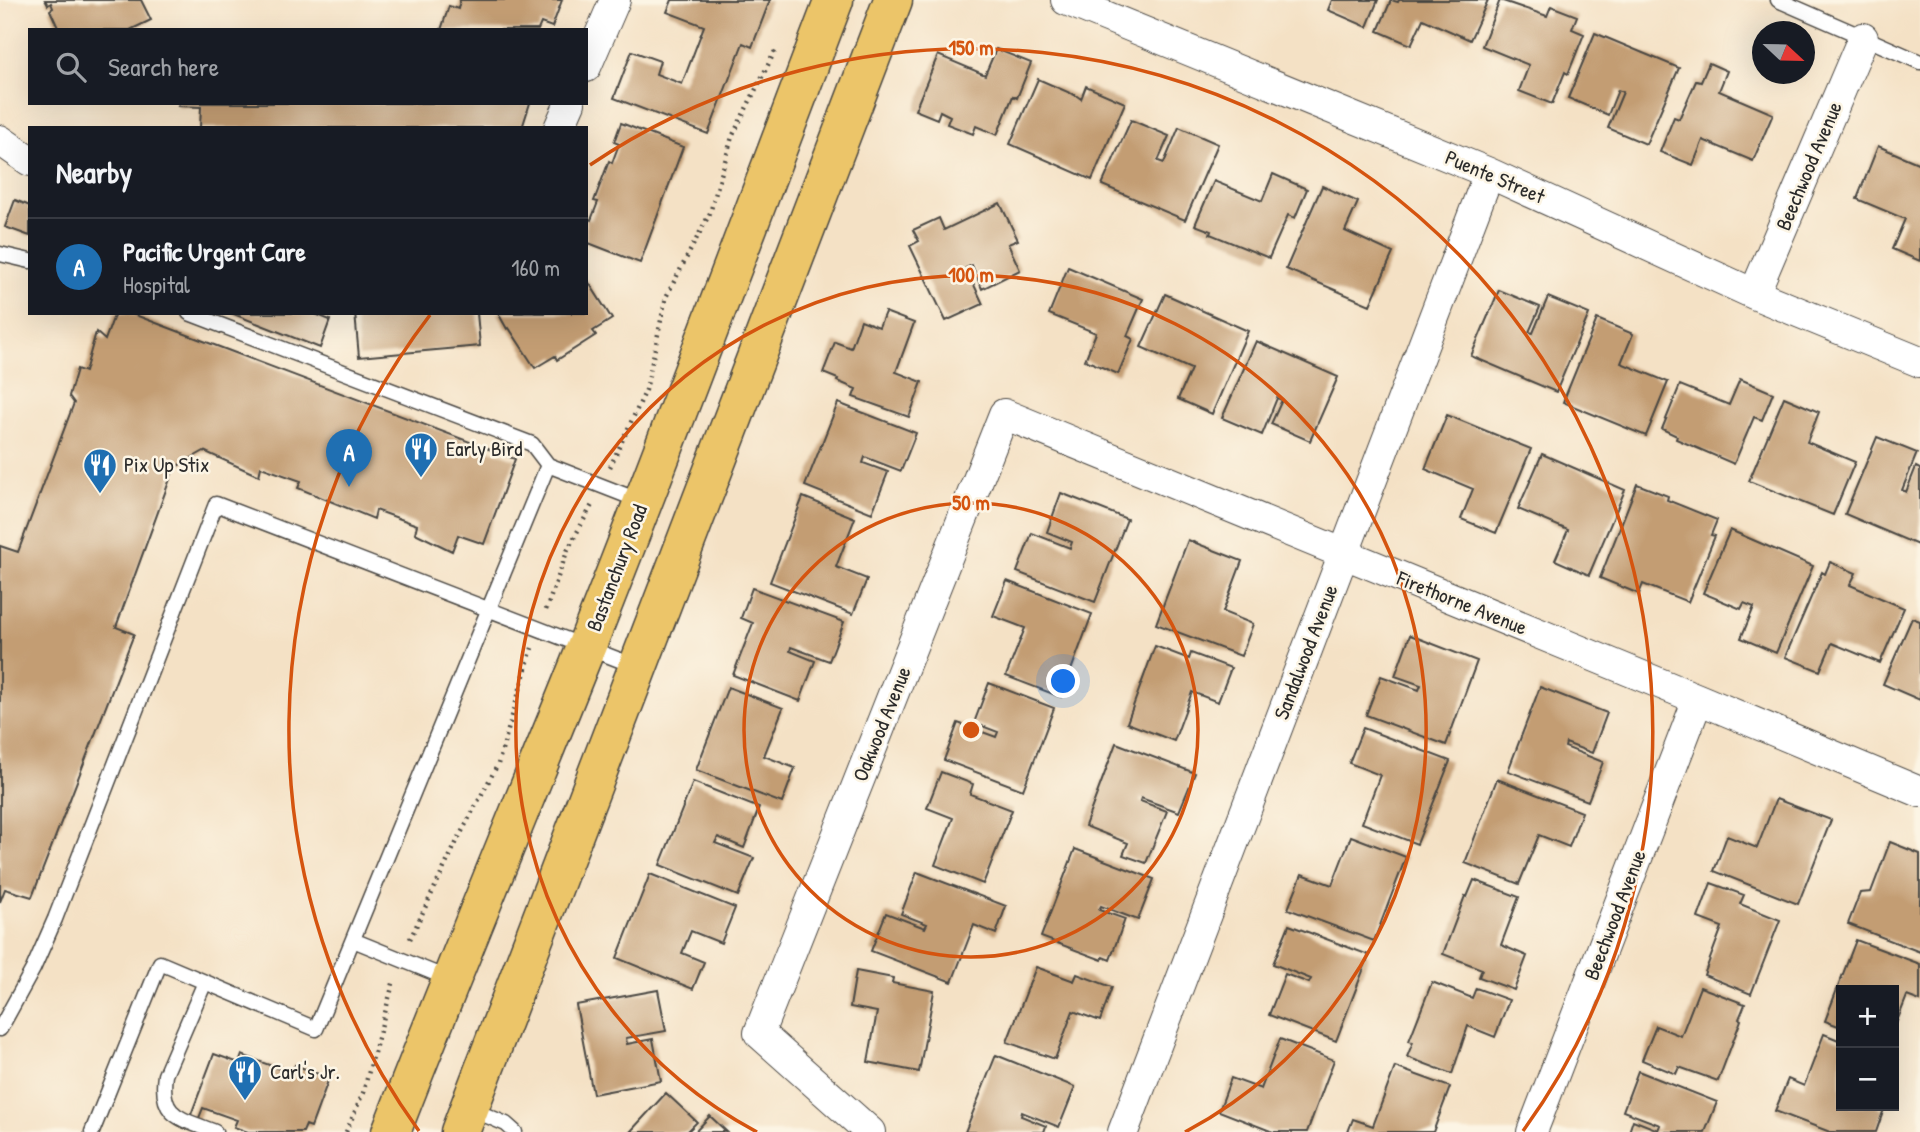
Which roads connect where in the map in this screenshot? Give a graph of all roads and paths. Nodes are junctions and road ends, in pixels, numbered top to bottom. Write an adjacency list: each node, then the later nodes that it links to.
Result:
1 (615, 0): 8 (street)
2 (834, 0): 23 (main road, Bastanchury Road)
3 (893, 0): 28 (main road)
4 (1066, 0): 14 (street, Puente Street)
5 (1777, 0): 6 (lane)
6 (1863, 38): 9 (lane); 17 (street, Beechwood Avenue)
7 (778, 46): 22 (path)
8 (588, 62)
9 (1920, 62)
10 (569, 105): 11 (street)
11 (560, 126)
12 (0, 140): 13 (street)
13 (28, 160)
14 (1489, 173): 17 (street, Puente Street); 24 (street, Sandalwood Avenue)
15 (0, 254): 16 (lane)
16 (28, 261)
17 (1754, 294): 19 (street, Puente Street)
18 (194, 315): 21 (lane)
19 (1920, 362)
20 (1004, 414): 24 (street, Firethorne Avenue); 42 (street, Oakwood Avenue)
21 (548, 465): 22 (lane); 25 (lane)
22 (602, 487): 23 (lane); 26 (path)
23 (643, 502): 27 (main road, Bastanchury Road)
24 (1343, 554): 29 (street, Firethorne Avenue); 43 (street, Sandalwood Avenue)
25 (489, 609): 26 (lane); 31 (lane); 35 (lane)
26 (539, 628): 27 (lane); 32 (path)
27 (586, 646): 28 (lane); 33 (main road, Bastanchury Road)
28 (638, 667): 36 (main road)
29 (1698, 699): 30 (street, Firethorne Avenue); 44 (street, Beechwood Avenue)
30 (1920, 792)
31 (353, 940): 32 (lane); 34 (lane)
32 (400, 959): 33 (lane); 39 (path)
33 (450, 980): 40 (main road, Bastanchury Road)
34 (205, 982): 37 (lane); 38 (lane)
35 (0, 1029)
36 (465, 1120): 41 (lane)
37 (92, 1132)
38 (215, 1132)
39 (346, 1132)
40 (391, 1132)
41 (515, 1132)
42 (870, 1132)
43 (1123, 1132)
44 (1532, 1132)

